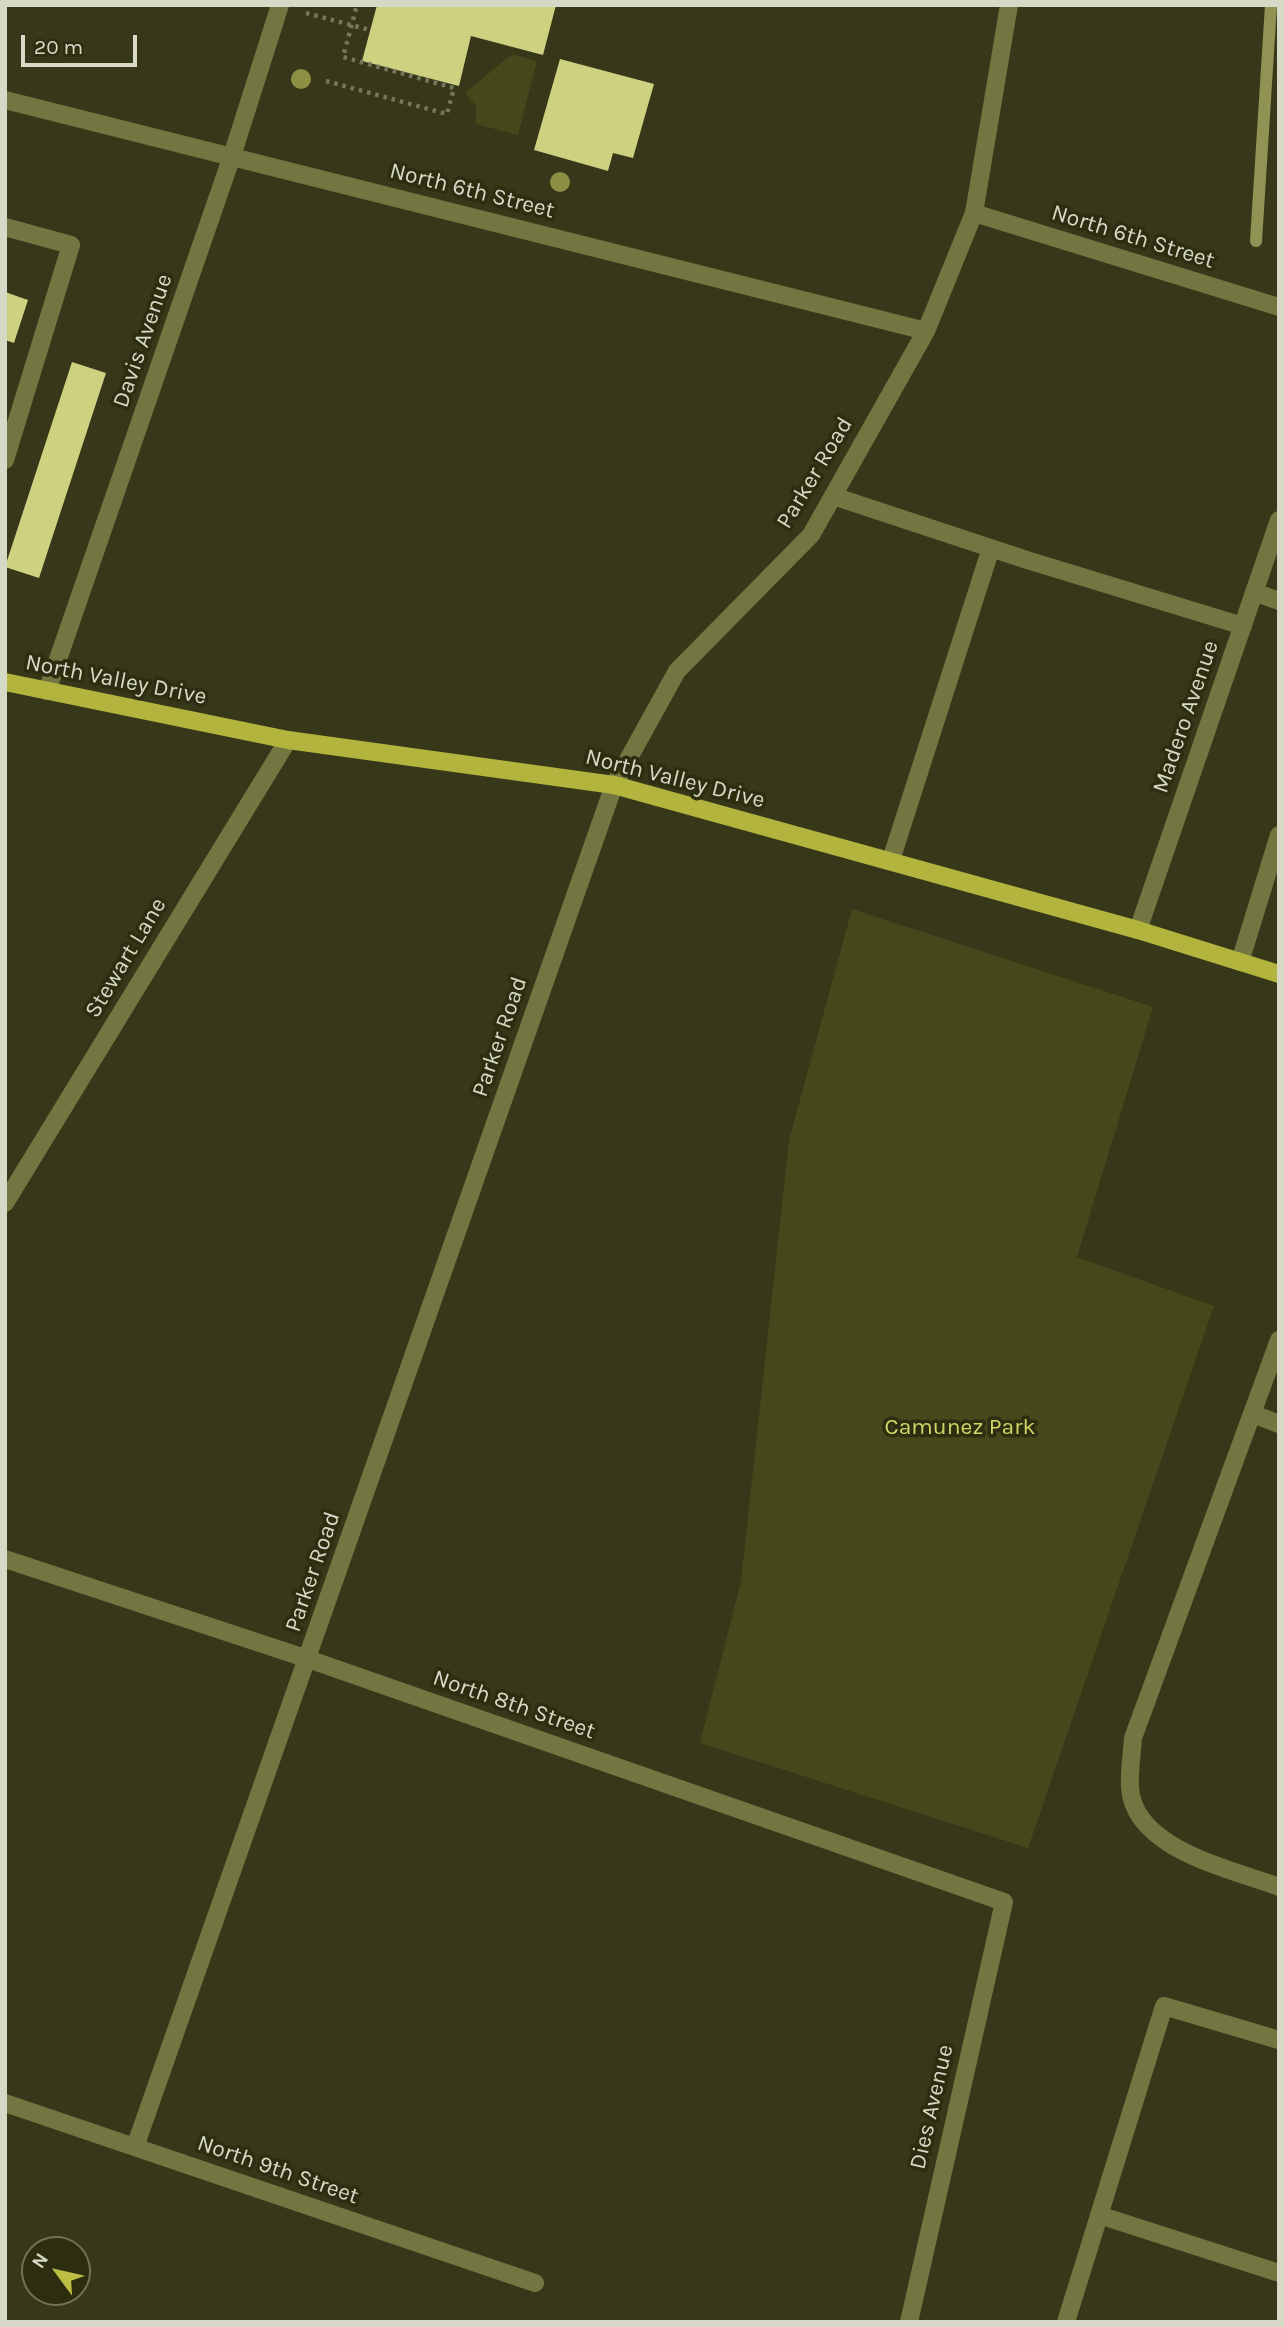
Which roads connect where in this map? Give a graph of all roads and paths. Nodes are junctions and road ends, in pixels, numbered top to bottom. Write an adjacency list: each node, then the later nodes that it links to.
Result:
1 (280, 5): 9 (street, Davis Avenue)
2 (357, 5): 5 (path)
3 (1009, 5): 10 (street, Parker Road)
4 (306, 13): 5 (path)
5 (352, 26): 6 (path); 7 (path)
6 (370, 30)
7 (326, 81)
8 (5, 100): 9 (street, North 6th Street)
9 (232, 156): 13 (street, North 6th Street); 24 (street, Davis Avenue)
10 (974, 213): 12 (street, North 6th Street); 13 (street, Parker Road)
11 (5, 227): 15 (street)
12 (1279, 307)
13 (926, 331): 17 (street, Parker Road)
14 (5, 393): 15 (street)
15 (23, 398): 16 (street)
16 (5, 460)
17 (833, 496): 19 (street); 26 (street, Parker Road)
18 (1279, 520): 20 (street, Madero Avenue)
19 (991, 548): 22 (street); 28 (street)
20 (1254, 592): 21 (street); 22 (street, Madero Avenue)
21 (1279, 601)
22 (1242, 626): 29 (street, Madero Avenue)
23 (5, 682): 24 (main road, North Valley Drive)
24 (47, 691): 25 (main road, North Valley Drive)
25 (288, 740): 26 (main road, North Valley Drive); 32 (street, Stewart Lane)
26 (614, 785): 28 (main road, North Valley Drive); 37 (street, Parker Road)
27 (1279, 835): 30 (street)
28 (891, 860): 29 (main road, North Valley Drive)
29 (1138, 930): 30 (main road, North Valley Drive)
30 (1240, 962): 31 (main road, North Valley Drive)
31 (1279, 974)
32 (5, 1203)
33 (1279, 1340): 34 (street)
34 (1252, 1414): 35 (street); 38 (street)
35 (1279, 1424)
36 (5, 1559): 37 (street, North 8th Street)
37 (308, 1659): 39 (street, North 8th Street); 42 (street, Parker Road)
38 (1279, 1887)
39 (1004, 1902): 46 (street, Dies Avenue)
40 (1279, 2040): 43 (street)
41 (5, 2103): 42 (street, North 9th Street)
42 (135, 2147): 45 (street, North 9th Street)
43 (1099, 2215): 44 (street); 47 (street)
44 (1279, 2273)
45 (535, 2283)
46 (909, 2322)
47 (1066, 2322)

